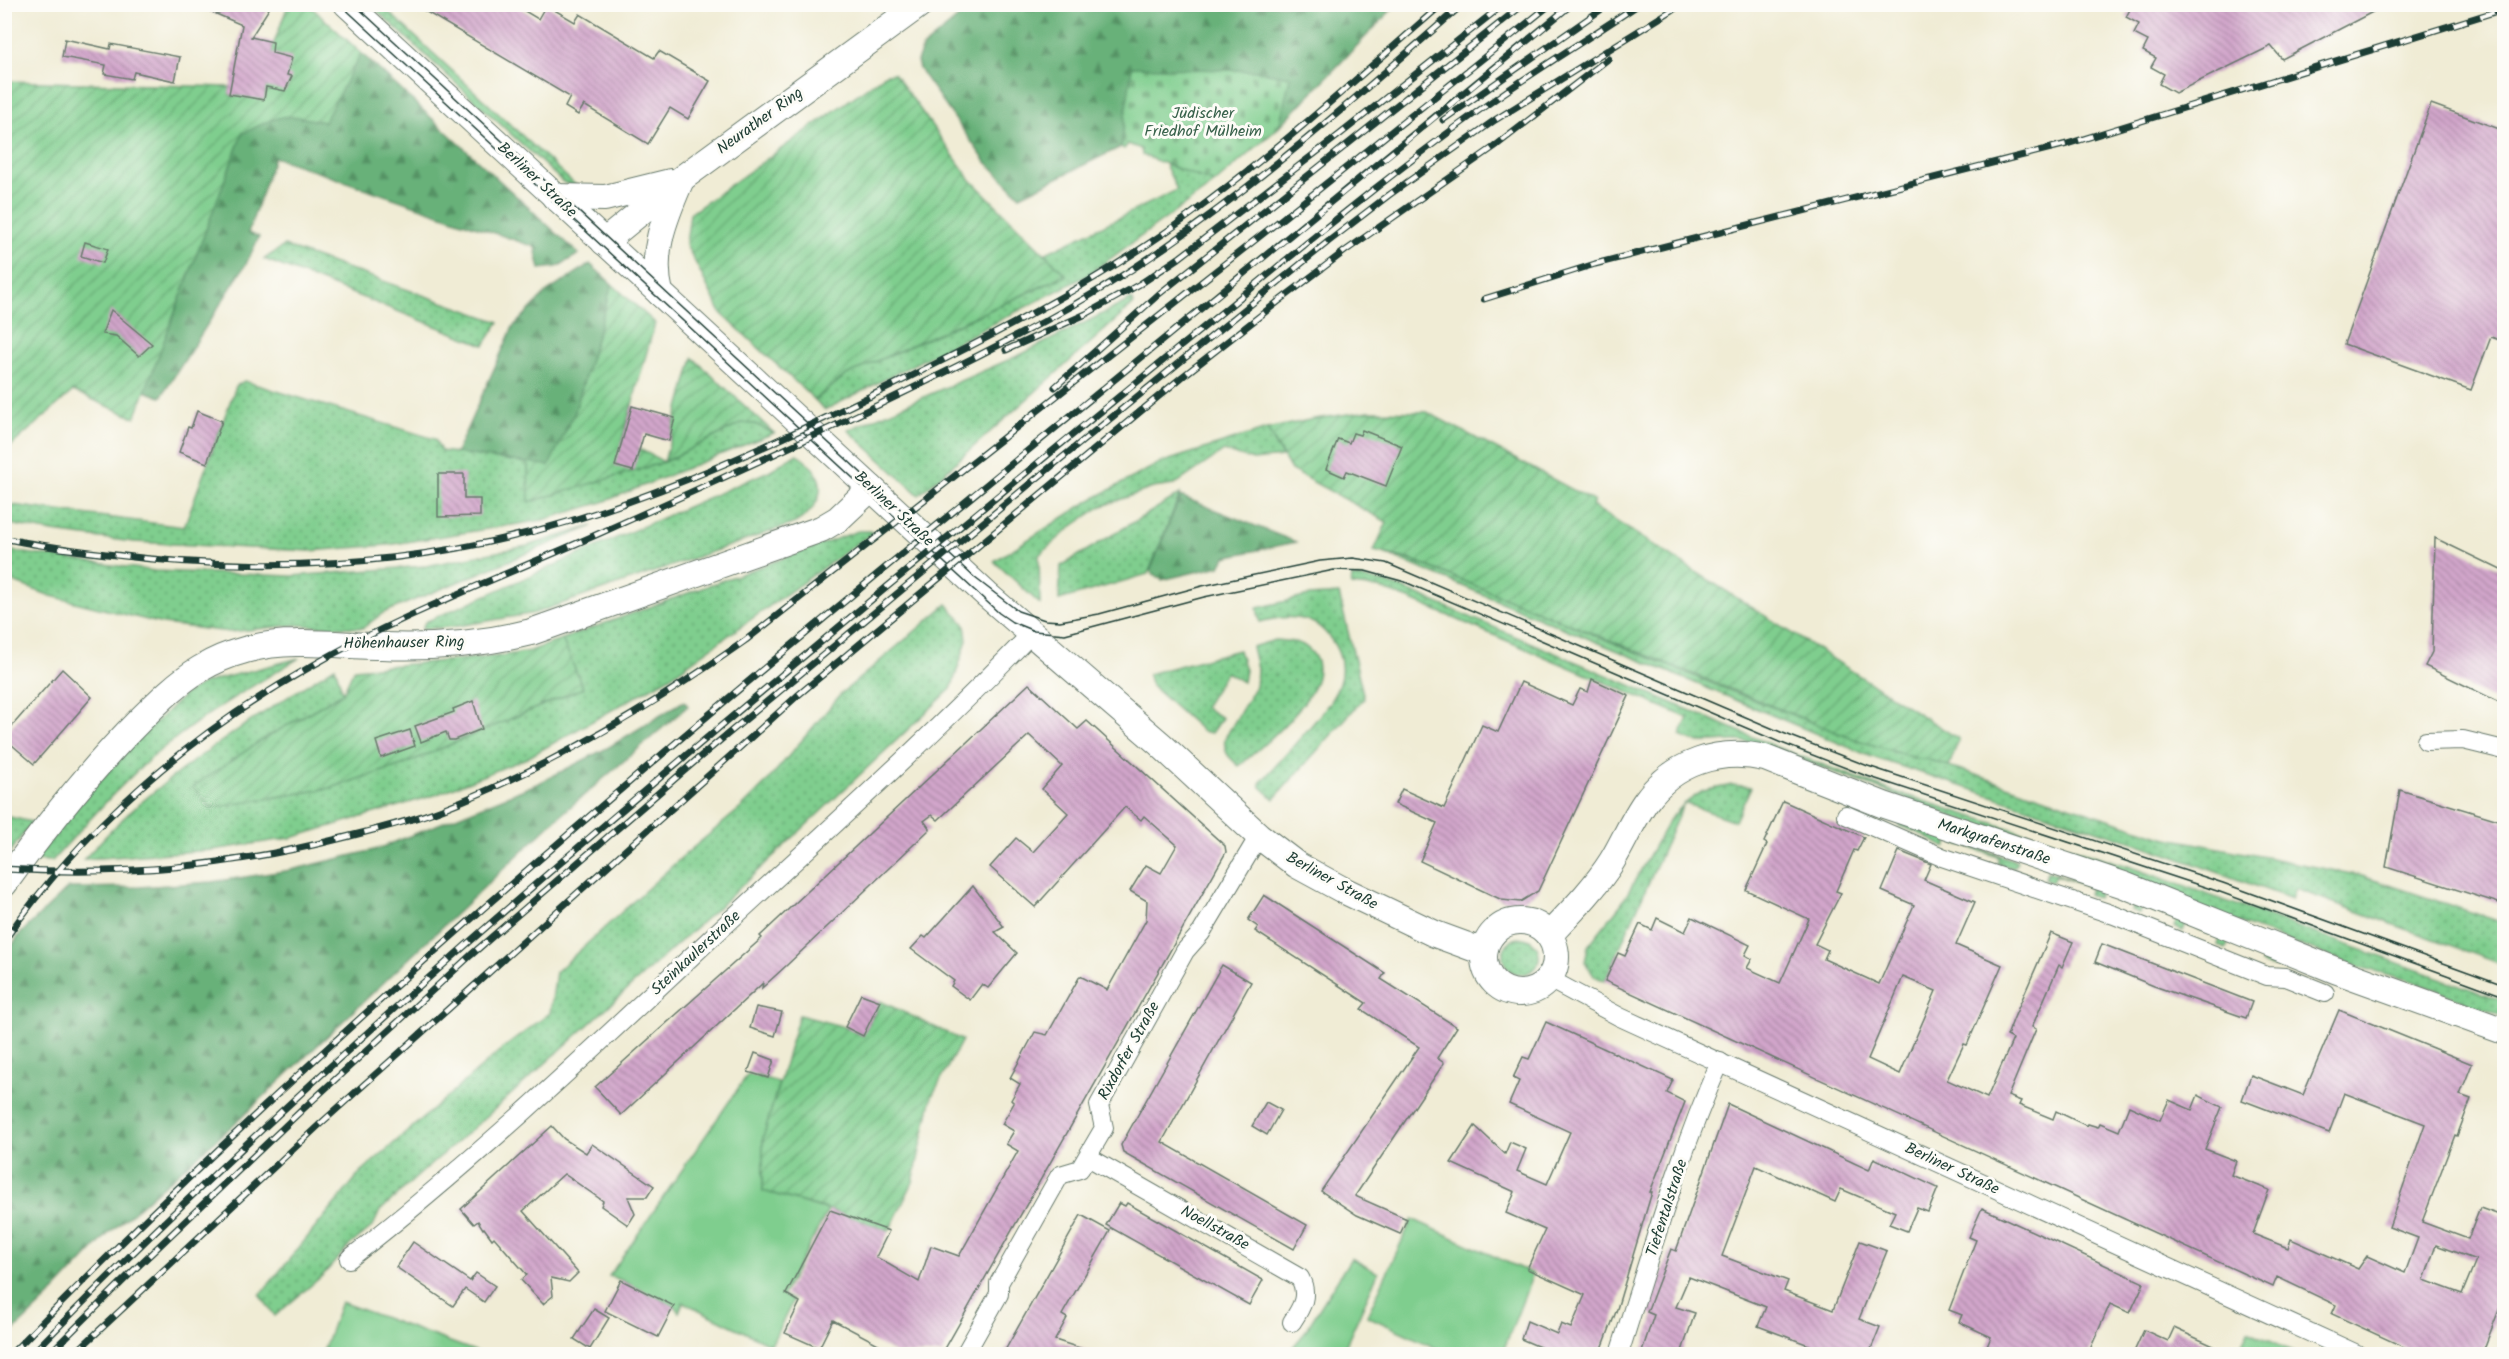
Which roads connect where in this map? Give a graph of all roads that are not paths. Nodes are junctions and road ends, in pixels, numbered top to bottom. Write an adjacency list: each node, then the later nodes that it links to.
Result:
1 (347, 4): 4 (main road, Berliner Straße)
2 (920, 4): 3 (main road, Neurather Ring)
3 (681, 178): 4 (main road); 5 (main road, Neurather Ring); 6 (main road)
4 (555, 197): 5 (main road, Berliner Straße)
5 (604, 242): 6 (main road, Berliner Straße)
6 (660, 293): 7 (main road, Berliner Straße)
7 (871, 488): 8 (main road, Berliner Straße); 13 (main road, Höhenhauser Ring)
8 (1032, 633): 12 (main road, Berliner Straße); 21 (street, Steinkaulerstraße)
9 (2426, 741): 10 (street)
10 (2505, 750)
11 (1846, 815): 17 (street, Markgrafenstraße)
12 (1259, 836): 15 (main road, Berliner Straße); 20 (street, Rixdorfer Straße)
13 (4, 884)
14 (1549, 935): 15 (main road); 16 (main road); 18 (main road, Markgrafenstraße)
15 (1484, 952): 16 (main road)
16 (1549, 979): 19 (street, Berliner Straße)
17 (2325, 993)
18 (2505, 1031)
19 (1720, 1062): 24 (street, Tiefentalstraße); 25 (street, Berliner Straße)
20 (1088, 1157): 22 (street, Noellstraße); 23 (street, Rixdorfer Straße)
21 (349, 1259)
22 (1292, 1322)
23 (965, 1354)
24 (1619, 1354)
25 (2357, 1354)

